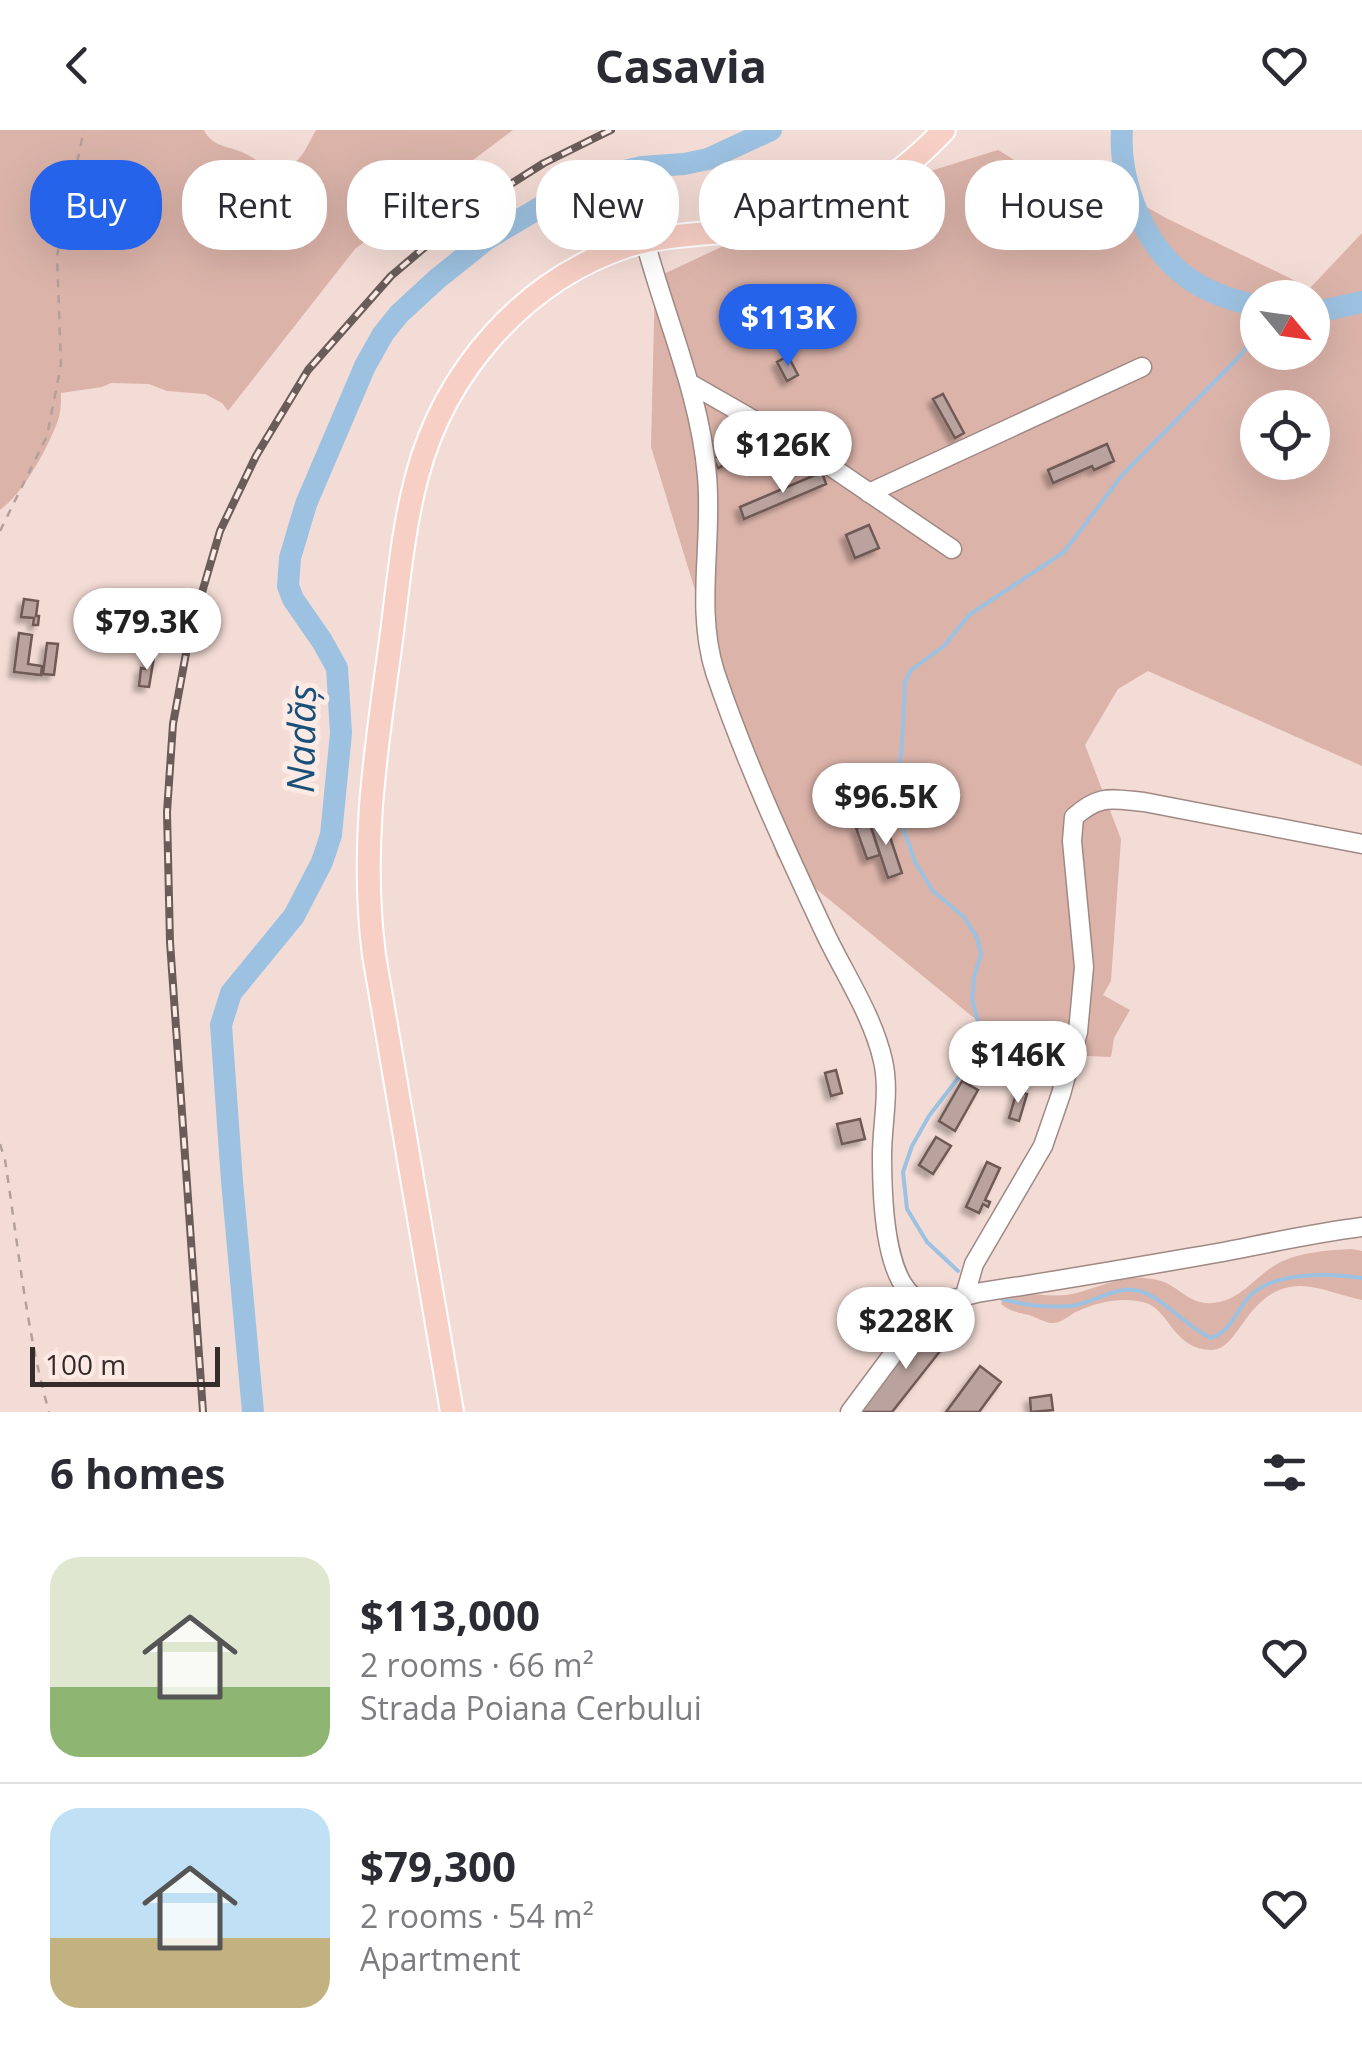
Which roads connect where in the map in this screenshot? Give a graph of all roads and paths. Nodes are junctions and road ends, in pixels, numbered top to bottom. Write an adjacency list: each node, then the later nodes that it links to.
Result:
1 (84, 130): 9 (path)
2 (944, 130): 3 (main road)
3 (679, 237)
4 (622, 250): 17 (main road)
5 (647, 250): 7 (street)
6 (1142, 367): 8 (street)
7 (691, 384): 8 (street); 15 (street)
8 (869, 493): 10 (street)
9 (0, 531)
10 (952, 550)
11 (1362, 844): 14 (street)
12 (0, 1144): 16 (path)
13 (1362, 1228): 14 (street)
14 (965, 1295): 15 (street)
15 (930, 1304): 18 (street)
16 (50, 1412)
17 (452, 1412)
18 (850, 1412)

